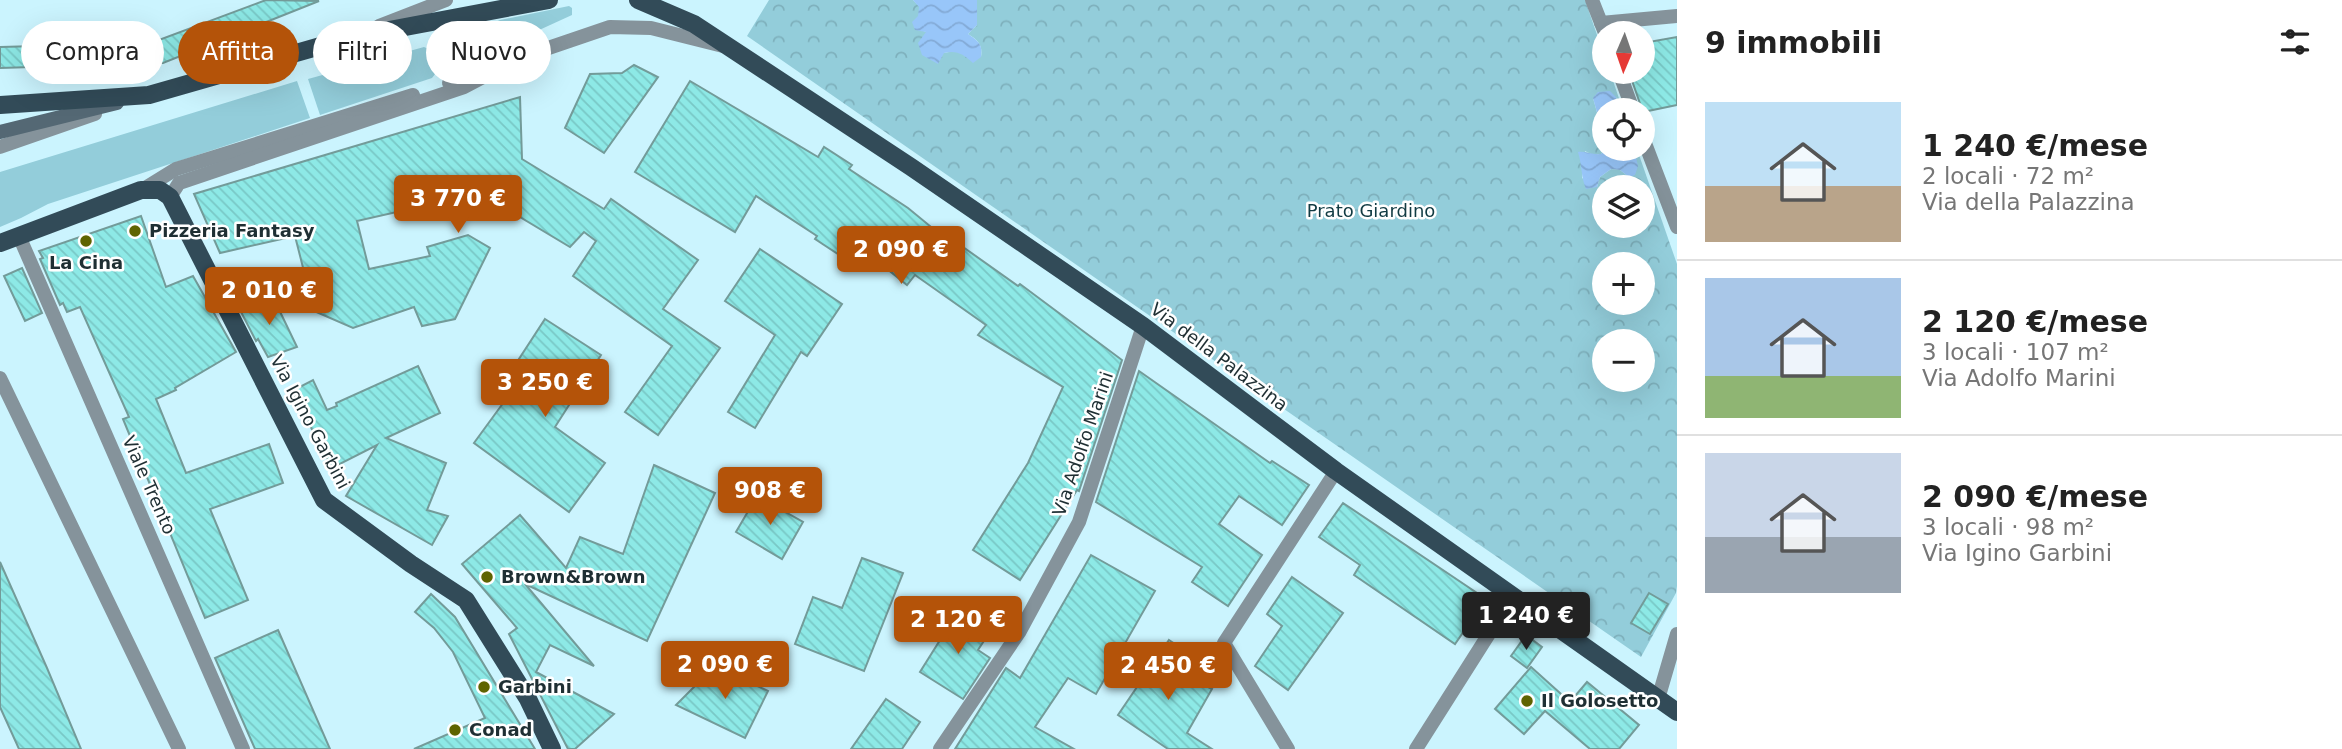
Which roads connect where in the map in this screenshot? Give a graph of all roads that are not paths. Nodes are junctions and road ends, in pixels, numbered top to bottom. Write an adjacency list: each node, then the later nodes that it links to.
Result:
1 (446, 0): 7 (street)
2 (549, 0): 6 (main road)
3 (638, 0): 11 (main road, Via della Palazzina)
4 (1592, 0): 8 (street)
5 (1677, 16): 9 (street)
6 (451, 20): 10 (main road); 18 (street)
7 (393, 21)
8 (1600, 21)
9 (1646, 21)
10 (412, 27)
11 (728, 47): 19 (street, Via della Palazzina); 23 (main road, Via della Palazzina)
12 (313, 48): 13 (main road)
13 (149, 95): 14 (main road); 15 (main road); 16 (street)
14 (0, 105)
15 (0, 132)
16 (0, 147)
17 (1652, 161): 20 (street)
18 (141, 190): 19 (main road); 21 (main road)
19 (170, 197): 32 (main road, Via Igino Garbini)
20 (1677, 227)
21 (19, 236): 22 (main road); 31 (street, Viale Trento)
22 (0, 243)
23 (1143, 326): 25 (main road, Via della Palazzina); 33 (street, Via Adolfo Marini)
24 (0, 378): 30 (street)
25 (1336, 471): 26 (main road, Via della Palazzina); 34 (street)
26 (1513, 596): 28 (main road, Via della Palazzina); 35 (street)
27 (1677, 634): 28 (street)
28 (1658, 699): 29 (main road, Via della Palazzina)
29 (1677, 712)
30 (179, 749)
31 (243, 749)
32 (551, 749)
33 (940, 749)
34 (1287, 749)
35 (1416, 749)

